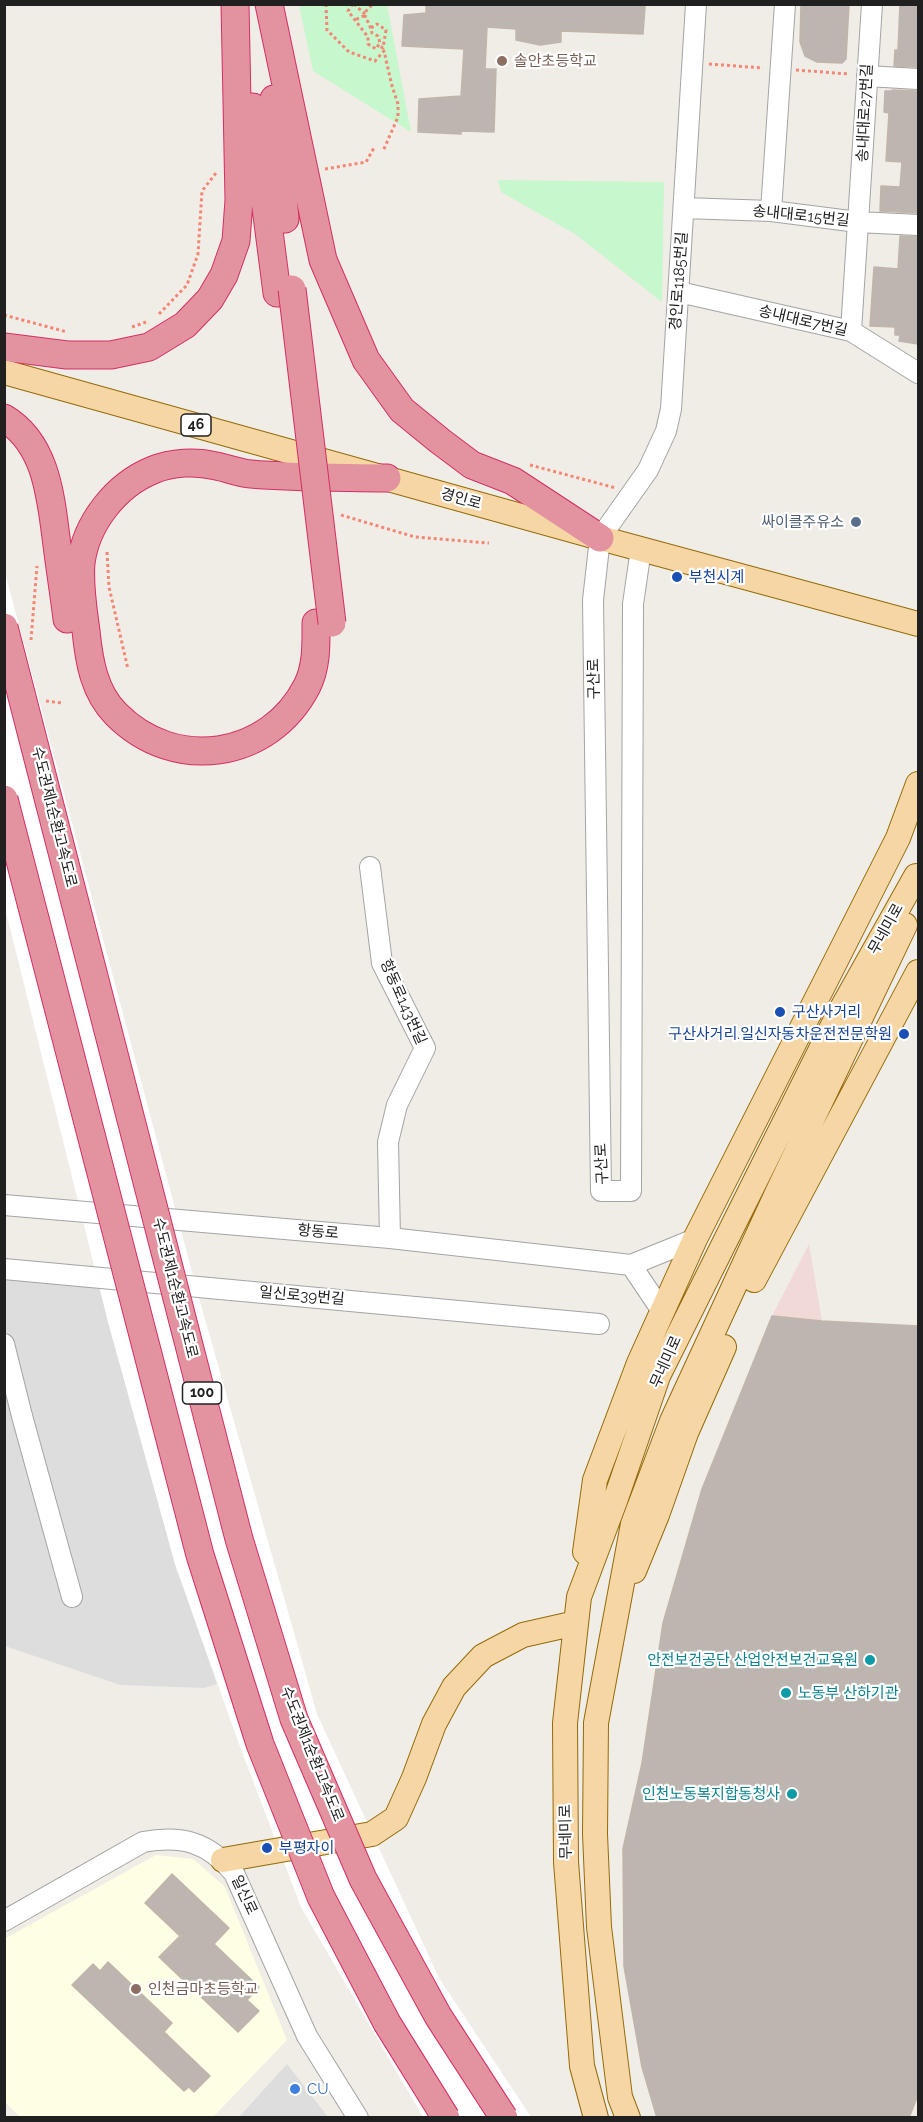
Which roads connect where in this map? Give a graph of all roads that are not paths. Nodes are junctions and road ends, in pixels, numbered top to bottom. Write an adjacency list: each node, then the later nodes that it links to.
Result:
1 (235, 4): 16 (highway)
2 (240, 4): 13 (highway)
3 (267, 4): 13 (highway); 21 (highway)
4 (696, 4): 9 (street, 경인로1185번길)
5 (785, 4): 10 (street)
6 (872, 4): 7 (street, 송내대로27번길)
7 (867, 76): 8 (street); 11 (street, 송내대로27번길)
8 (918, 79)
9 (684, 208): 10 (street, 송내대로15번길); 14 (street, 경인로1185번길)
10 (771, 211): 11 (street, 송내대로15번길)
11 (858, 222): 12 (street, 송내대로15번길); 15 (street, 송내대로27번길)
12 (918, 225)
13 (284, 291): 23 (highway, bridge)
14 (679, 292): 15 (street, 송내대로7번길); 21 (street, 경인로1185번길)
15 (851, 331): 18 (street, 송내대로7번길)
16 (4, 347)
17 (4, 372): 20 (main road, 경인로 / 46)
18 (918, 373)
19 (4, 418): 23 (highway)
20 (387, 478): 21 (main road, 경인로 / 46); 23 (highway)
21 (600, 538): 22 (main road, 경인로 / 46); 22 (street, 구산로)
22 (641, 549): 24 (main road, 경인로 / 46)
23 (324, 623)
24 (918, 624)
25 (4, 627): 49 (highway, 수도권제1순환고속도로 / 100, bridge)
26 (918, 784): 30 (main road)
27 (4, 799): 48 (highway, 100, bridge)
28 (370, 867): 33 (street, 항동로143번길)
29 (918, 869): 30 (main road)
30 (873, 886): 34 (main road)
31 (918, 972): 43 (main road)
32 (4, 1206): 33 (street, 항동로)
33 (390, 1238): 35 (street, 항동로)
34 (695, 1239): 35 (street, 항동로); 37 (main road)
35 (631, 1265): 37 (street)
36 (4, 1269): 38 (street, 일신로39번길)
37 (663, 1311): 42 (main road)
38 (599, 1324)
39 (4, 1344): 40 (street)
40 (13, 1419): 41 (street)
41 (72, 1597)
42 (579, 1597): 43 (main road, 무네미로); 44 (main road, 무네미로)
43 (618, 1612): 51 (main road, 무네미로)
44 (576, 1623): 45 (main road); 50 (main road, 무네미로)
45 (223, 1860): 46 (street, 일신로); 47 (street, 일신로)
46 (4, 1921)
47 (358, 2118)
48 (446, 2118)
49 (504, 2118)
50 (596, 2118)
51 (628, 2118)

